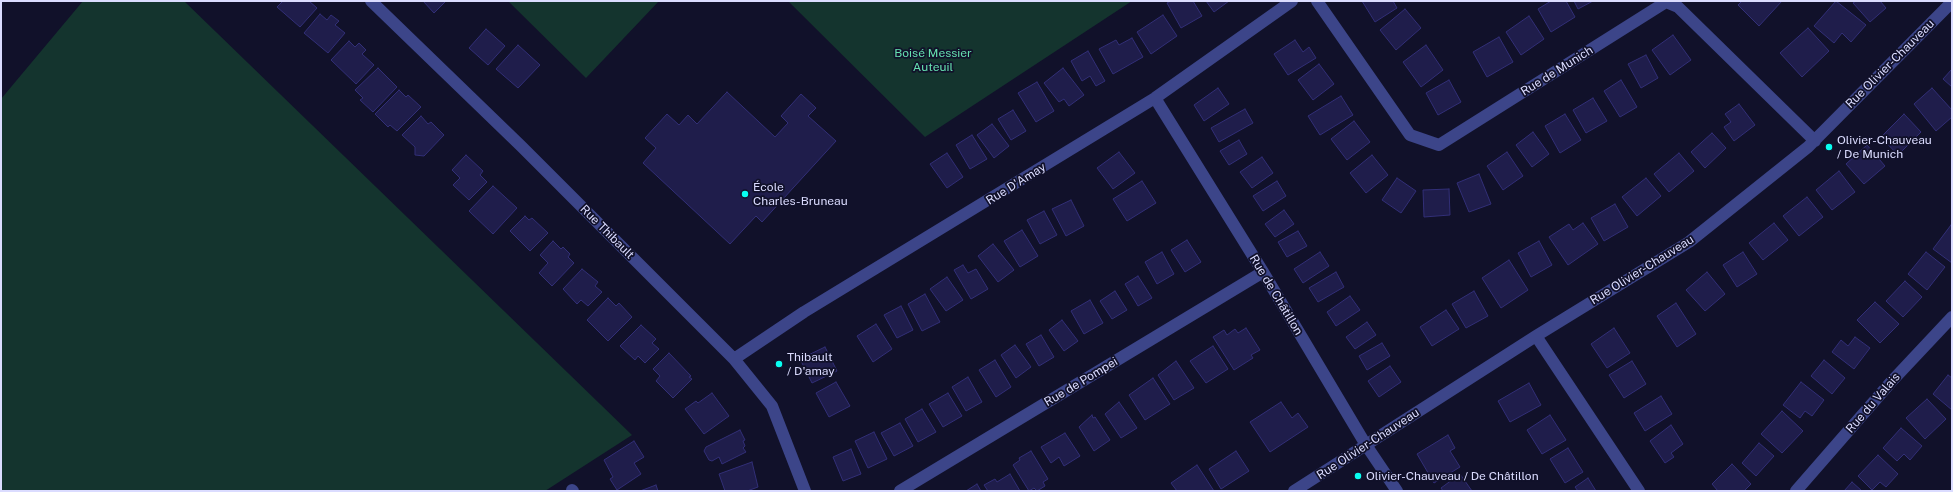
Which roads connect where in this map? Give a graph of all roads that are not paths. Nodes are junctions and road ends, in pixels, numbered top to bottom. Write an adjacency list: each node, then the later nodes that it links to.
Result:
1 (371, 1): 10 (street, Rue Thibault)
2 (1292, 1): 5 (street, Rue D'Amay)
3 (1317, 1): 6 (street, Rue de Munich)
4 (1952, 2): 6 (street, Rue Olivier-Chauveau)
5 (1154, 98): 7 (street, Rue de Châtillon); 10 (street, Rue D'Amay)
6 (1815, 140): 9 (street, Rue Olivier-Chauveau)
7 (1263, 272): 11 (street, Rue de Châtillon); 13 (street, Rue de Pompei)
8 (1952, 317): 17 (street, Rue du Valais)
9 (1536, 336): 11 (street, Rue Olivier-Chauveau); 16 (street)
10 (734, 359): 12 (street, Rue Thibault)
11 (1366, 445): 14 (street, Rue Olivier-Chauveau); 15 (street, Rue de Châtillon)
12 (805, 491)
13 (900, 491)
14 (1294, 491)
15 (1397, 491)
16 (1639, 491)
17 (1796, 491)

